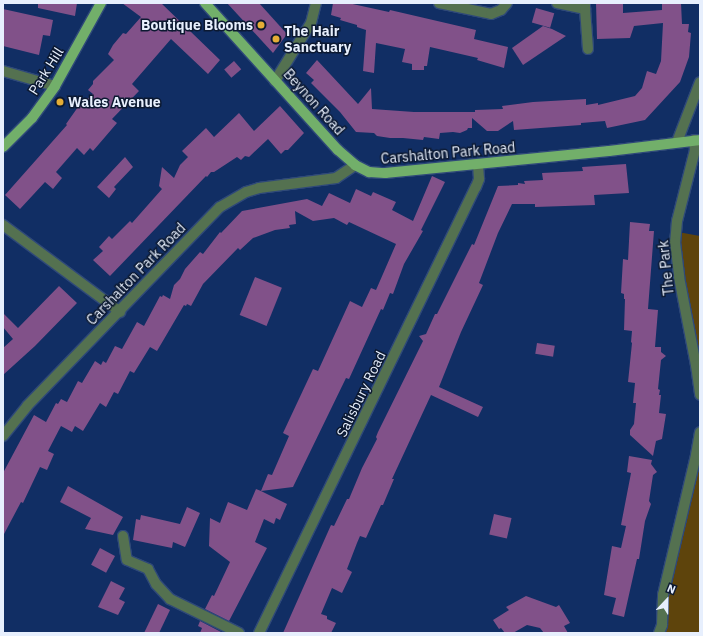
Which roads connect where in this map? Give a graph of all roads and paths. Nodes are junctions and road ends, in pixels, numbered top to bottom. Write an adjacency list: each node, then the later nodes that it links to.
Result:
1 (101, 3): 12 (main road, Park Hill)
2 (205, 3): 10 (main road, Beynon Road)
3 (316, 3): 10 (street)
4 (439, 3): 5 (street)
5 (507, 3)
6 (557, 3): 7 (street)
7 (585, 6): 8 (street)
8 (588, 49)
9 (3, 71): 12 (street)
10 (275, 81): 17 (main road, Beynon Road)
11 (700, 82): 14 (street)
12 (55, 86): 15 (main road, Park Hill)
13 (697, 140): 14 (main road, Carshalton Park Road); 20 (street, The Park)
14 (677, 142): 16 (main road, Carshalton Park Road)
15 (3, 147)
16 (478, 164): 17 (main road, Carshalton Park Road); 25 (street, Salisbury Road)
17 (355, 165): 19 (street, Carshalton Park Road)
18 (3, 225): 19 (street)
19 (120, 312): 22 (street, Carshalton Park Road)
20 (700, 394)
21 (700, 432): 26 (street)
22 (3, 436)
23 (124, 536): 24 (street)
24 (239, 633)
25 (259, 633)
26 (659, 633)

